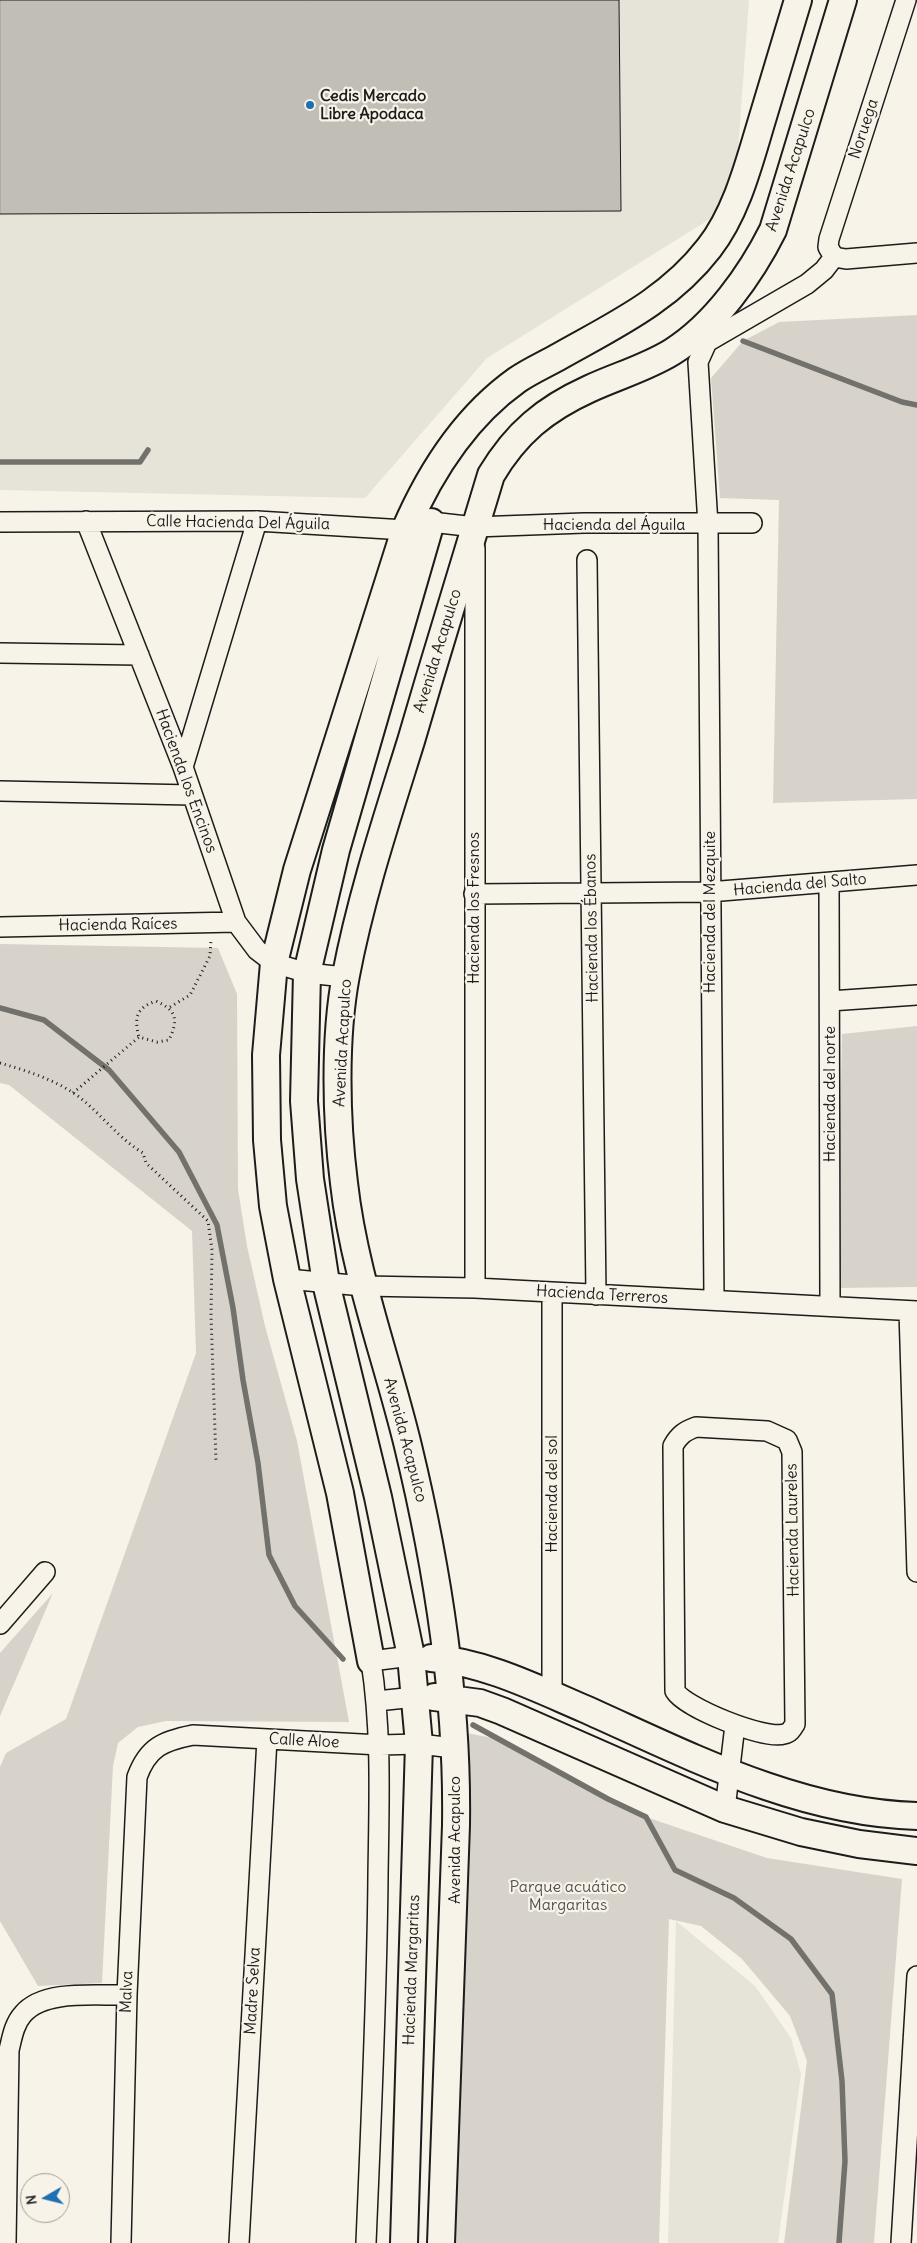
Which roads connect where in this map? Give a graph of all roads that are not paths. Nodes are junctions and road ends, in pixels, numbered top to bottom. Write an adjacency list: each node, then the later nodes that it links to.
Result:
1 (798, 0): 13 (street)
2 (843, 0): 12 (street, Avenida Acapulco)
3 (906, 0): 5 (street, Noruega)
4 (917, 253): 5 (street)
5 (834, 257): 11 (street, Hacienda del Mezquite)
6 (86, 521): 7 (street, Calle Hacienda Del Águila); 8 (street, Calle Hacienda Del Águila); 16 (street, Hacienda los Encinos)
7 (257, 521): 13 (street, Calle Hacienda Del Águila); 17 (street)
8 (0, 522)
9 (431, 522): 12 (street, Calle Hacienda Del Águila); 13 (street, Calle Hacienda Del Águila); 28 (street)
10 (752, 523): 11 (street, Hacienda del Águila)
11 (708, 525): 12 (street, Hacienda del Águila); 23 (street, Hacienda del Mezquite)
12 (475, 527): 24 (street, Hacienda los Fresnos); 29 (street, Avenida Acapulco)
13 (405, 530): 27 (street)
14 (587, 560): 22 (street, Hacienda los Ébanos)
15 (0, 653): 16 (street)
16 (139, 655): 17 (street, Hacienda los Encinos)
17 (182, 767): 19 (street, Hacienda los Encinos)
18 (0, 791): 19 (street)
19 (192, 795): 25 (street, Hacienda los Encinos)
20 (917, 875): 21 (street, Hacienda del Salto)
21 (829, 883): 23 (street, Hacienda del Salto); 31 (street, Hacienda del norte)
22 (591, 892): 23 (street, Hacienda del Salto); 24 (street, Hacienda del Salto); 37 (street, Hacienda los Ébanos)
23 (710, 892): 38 (street, Hacienda del Mezquite)
24 (474, 894): 35 (street, Hacienda los Fresnos)
25 (236, 922): 26 (street, Hacienda Raíces); 27 (street, Hacienda los Encinos)
26 (0, 927)
27 (274, 964): 28 (street, Hacienda los Encinos); 32 (street)
28 (307, 973): 29 (street, Hacienda los Encinos); 33 (street)
29 (345, 978): 34 (street, Avenida Acapulco)
30 (917, 994): 31 (street)
31 (830, 1001): 39 (street, Hacienda del norte)
32 (287, 1279): 33 (street, Hacienda Terreros); 46 (street)
33 (326, 1283): 34 (street, Hacienda Terreros); 44 (street)
34 (363, 1286): 35 (street, Hacienda Terreros); 45 (street, Avenida Acapulco)
35 (475, 1288): 36 (street, Hacienda Terreros)
36 (552, 1292): 37 (street, Hacienda Terreros); 47 (street, Hacienda del sol)
37 (596, 1295): 38 (street, Hacienda Terreros)
38 (714, 1299): 39 (street, Hacienda Terreros)
39 (830, 1306): 40 (street, Hacienda Terreros)
40 (913, 1311): 42 (street)
41 (45, 1572): 43 (street)
42 (917, 1572)
43 (0, 1624)
44 (411, 1656): 45 (street); 46 (street); 48 (street, Hacienda Margaritas)
45 (447, 1659): 47 (street); 49 (street, Avenida Acapulco)
46 (371, 1660): 50 (street)
47 (552, 1695): 57 (street)
48 (415, 1697): 49 (street); 50 (street); 53 (street, Hacienda Margaritas)
49 (451, 1697): 56 (street, Avenida Acapulco); 58 (street)
50 (377, 1701): 54 (street)
51 (735, 1725): 51 (street, Hacienda Laureles); 57 (street)
52 (267, 1739): 54 (street, Calle Aloe); 55 (street, Calle Aloe); 65 (street, Madre Selva)
53 (419, 1744): 54 (street, Calle Aloe); 56 (street, Calle Aloe); 67 (street, Hacienda Margaritas)
54 (380, 1745): 66 (street)
55 (155, 1748): 62 (street, Malva)
56 (454, 1748): 68 (street, Avenida Acapulco)
57 (729, 1773): 58 (street); 59 (street)
58 (725, 1809): 60 (street)
59 (917, 1816)
60 (917, 1850)
61 (917, 1976): 69 (street)
62 (127, 1995): 63 (street); 64 (street, Malva)
63 (6, 2243)
64 (121, 2243)
65 (239, 2243)
66 (366, 2243)
67 (404, 2243)
68 (441, 2243)
69 (901, 2243)

